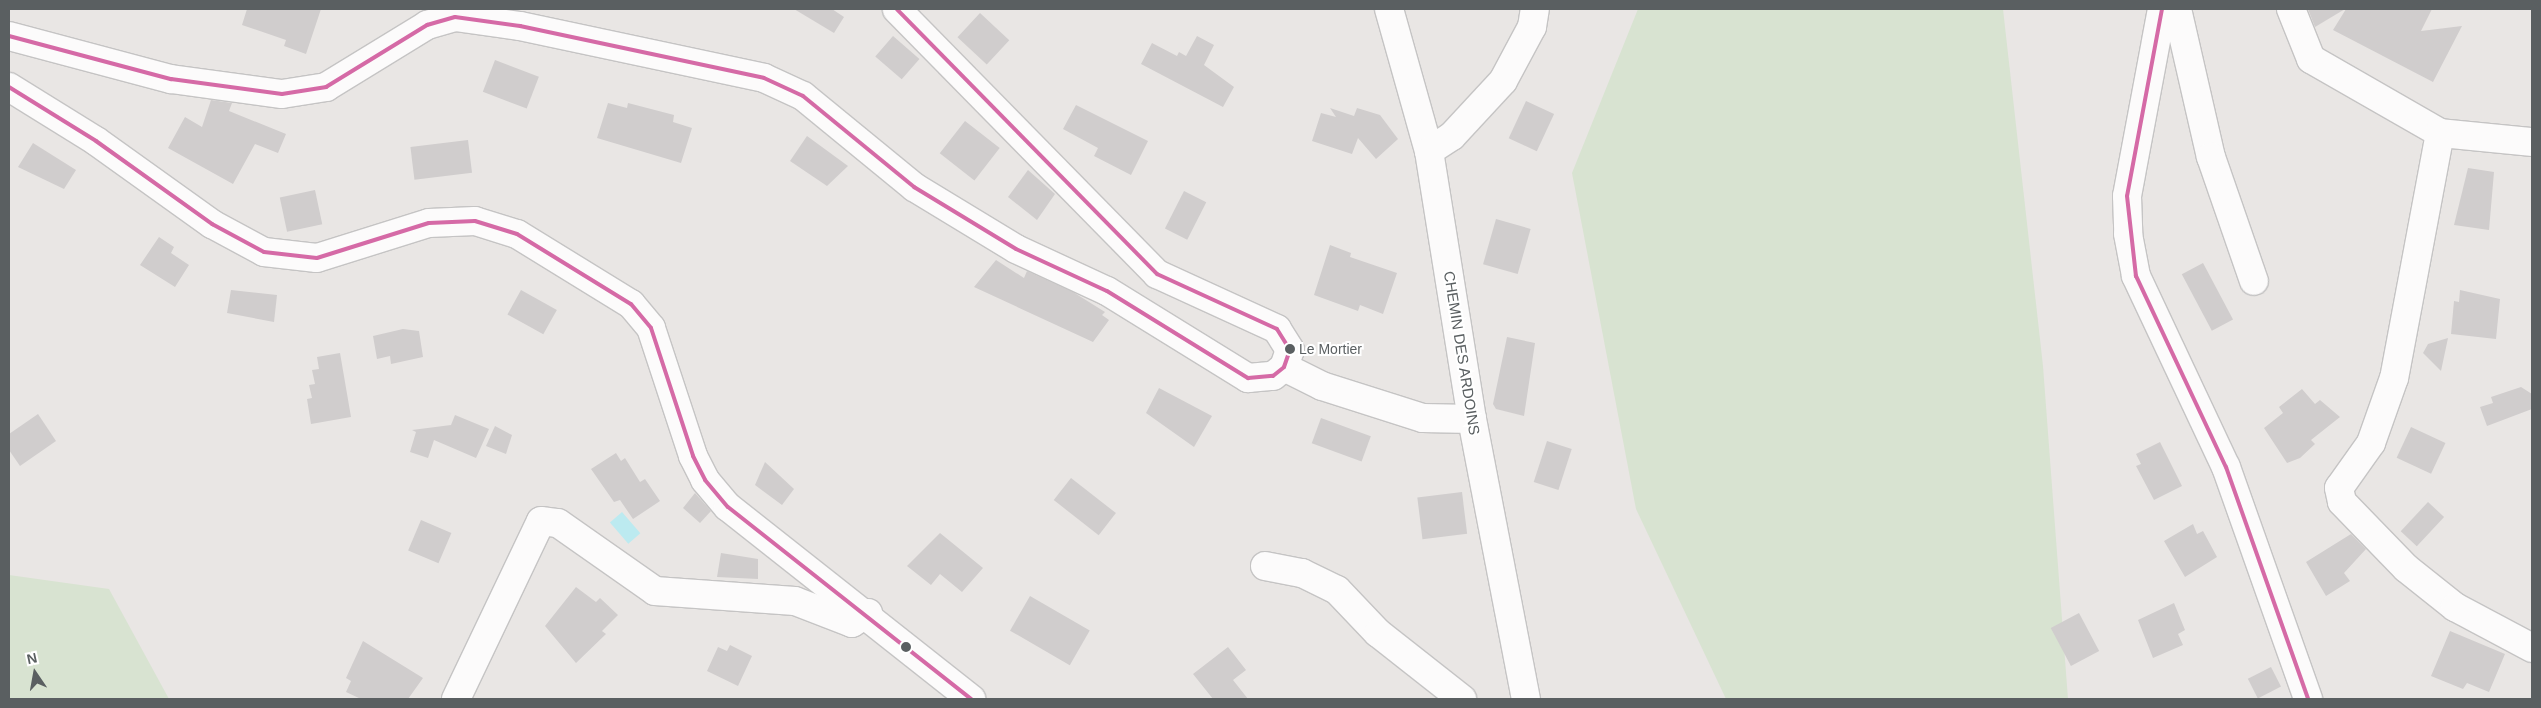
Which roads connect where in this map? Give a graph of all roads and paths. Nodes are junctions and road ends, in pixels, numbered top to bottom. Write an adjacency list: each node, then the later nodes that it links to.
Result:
1 (897, 9): 13 (street)
2 (1390, 9): 11 (street, CHEMIN DES ARDOINS)
3 (1535, 9): 11 (street)
4 (2162, 9): 22 (street)
5 (2176, 9): 12 (street)
6 (2291, 9): 9 (street)
7 (9, 36): 13 (street)
8 (9, 87): 16 (street)
9 (2440, 133): 10 (street); 17 (street)
10 (2532, 142)
11 (1430, 150): 14 (street, CHEMIN DES ARDOINS)
12 (2254, 281)
13 (1284, 367): 14 (street)
14 (1472, 419): 21 (street, CHEMIN DES ARDOINS)
15 (1265, 566): 20 (street)
16 (868, 613): 18 (street); 19 (street)
17 (2532, 648)
18 (456, 699)
19 (971, 699)
20 (1462, 699)
21 (1526, 699)
22 (2308, 699)

